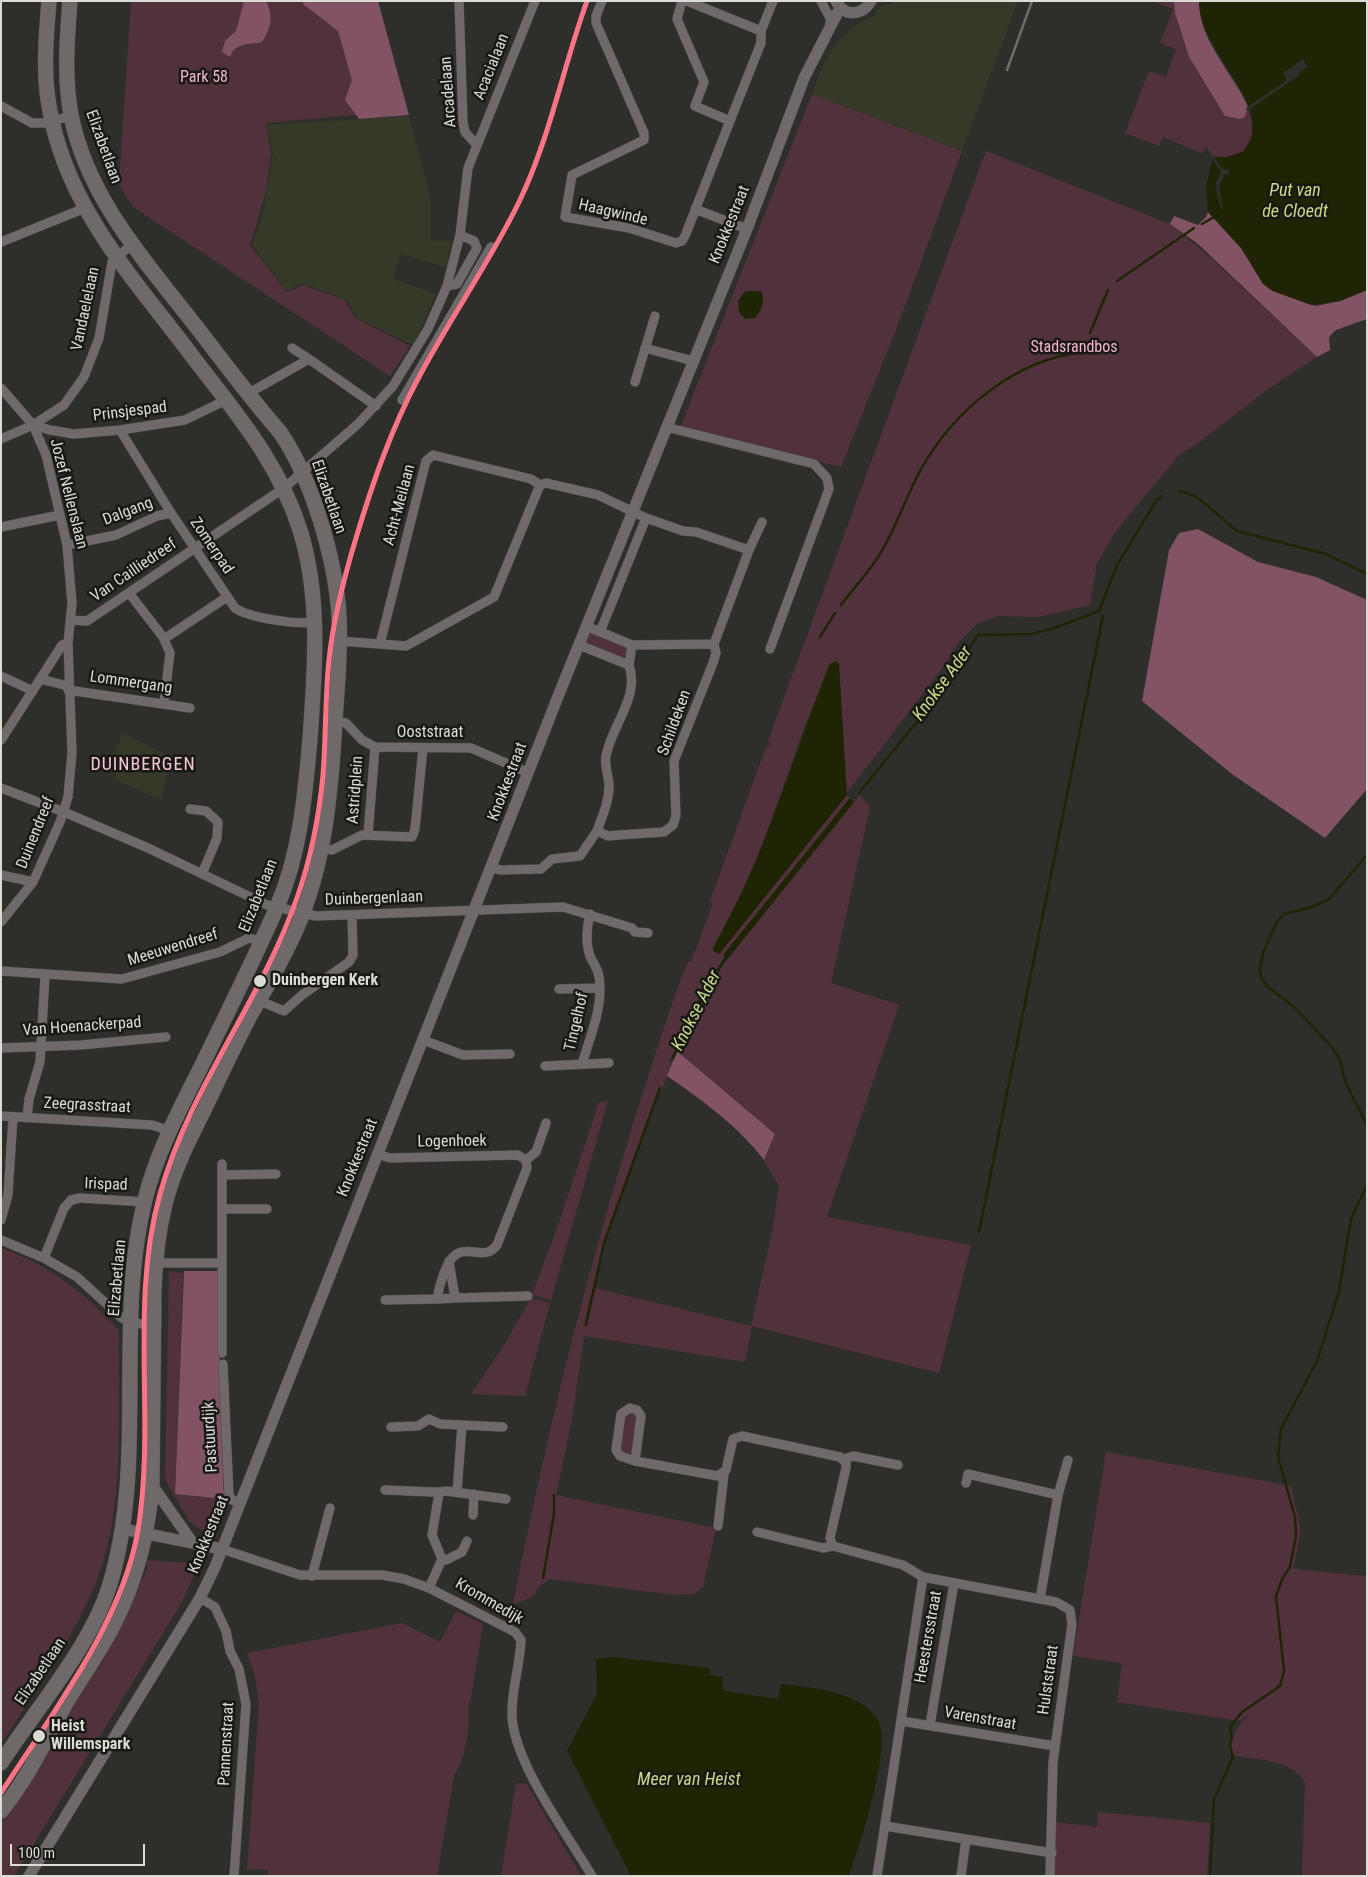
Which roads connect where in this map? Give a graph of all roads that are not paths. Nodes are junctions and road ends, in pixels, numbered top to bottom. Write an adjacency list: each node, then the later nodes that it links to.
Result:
1 (49, 1): 16 (main road, Elizabetlaan)
2 (70, 1): 15 (main road, Elizabetlaan)
3 (459, 1): 18 (street, Arcadelaan)
4 (535, 1): 18 (street, Acacialaan)
5 (602, 1): 20 (street, Haagwinde)
6 (682, 1): 17 (street)
7 (686, 1): 12 (street)
8 (773, 1): 12 (street, Haagwinde)
9 (821, 1): 13 (street)
10 (871, 1): 11 (street, Knokkestraat)
11 (842, 7): 13 (street, Knokkestraat)
12 (761, 31): 17 (street, Haagwinde)
13 (826, 37): 21 (street, Knokkestraat)
14 (1, 106): 16 (street)
15 (71, 116): 16 (street); 24 (main road, Elizabetlaan)
16 (52, 121): 19 (main road, Elizabetlaan)
17 (730, 121): 20 (street, Haagwinde)
18 (476, 144): 22 (street, Arcadelaan)
19 (85, 208): 23 (street); 26 (main road, Elizabetlaan)
20 (695, 209): 21 (street)
21 (747, 229): 32 (street, Knokkestraat)
22 (460, 235): 27 (street, Arcadelaan); 27 (street, Arcadelaan)
23 (1, 242)
24 (132, 244): 26 (street, Vandaelelaan); 37 (main road, Elizabetlaan)
25 (491, 246): 34 (street)
26 (116, 258): 38 (main road, Elizabetlaan); 41 (street, Vandaelelaan)
27 (447, 286): 33 (street, Arcadelaan)
28 (656, 316): 30 (street)
29 (292, 348): 31 (street)
30 (645, 348): 32 (street); 35 (street)
31 (309, 360): 37 (street); 40 (street)
32 (693, 361): 42 (street, Knokkestraat)
33 (401, 374): 34 (street); 40 (street, Arcadelaan)
34 (414, 380): 39 (street)
35 (635, 382)
36 (1, 388): 41 (street, Jozef Nellenslaan)
37 (249, 393): 45 (main road, Elizabetlaan)
38 (226, 400): 43 (street, Prinsjespad); 47 (main road, Elizabetlaan)
39 (402, 400)
40 (376, 406): 45 (street, Arcadelaan)
41 (33, 425): 43 (street, Prinsjespad); 44 (street, Vandaelelaan); 50 (street, Jozef Nellenslaan)
42 (666, 427): 48 (street, Knokkestraat); 70 (street)
43 (120, 430): 49 (street, Zomerpad)
44 (1, 440)
45 (302, 473): 47 (street, Van Cailliedreef); 64 (main road, Elizabetlaan)
46 (540, 485): 48 (street, Acht-Meilaan); 66 (street); 66 (street, Acht-Meilaan)
47 (284, 488): 55 (street, Van Cailliedreef); 60 (main road, Elizabetlaan)
48 (632, 512): 51 (street); 61 (street, Knokkestraat)
49 (170, 513): 54 (street, Dalgang); 55 (street, Zomerpad)
50 (60, 515): 53 (street); 54 (street, Jozef Nellenslaan)
51 (646, 518): 56 (street); 62 (street)
52 (762, 522): 56 (street, Schildeken)
53 (1, 527)
54 (67, 545): 59 (street, Jozef Nellenslaan)
55 (195, 549): 57 (street, Van Cailliedreef); 58 (street, Zomerpad)
56 (749, 550): 67 (street, Schildeken)
57 (129, 593): 59 (street, Van Cailliedreef); 63 (street)
58 (227, 597): 60 (street, Zomerpad); 63 (street)
59 (71, 620): 65 (street, Duinendreef)
60 (315, 622): 93 (main road, Elizabetlaan)
61 (586, 626): 62 (street); 68 (street, Knokkestraat)
62 (600, 632): 69 (street)
63 (163, 637): 76 (street)
64 (339, 642): 66 (street); 78 (main road, Elizabetlaan)
65 (68, 643): 73 (street); 74 (street, Duinendreef)
66 (380, 644)
67 (714, 644): 69 (street); 86 (street, Schildeken)
68 (579, 645): 71 (street); 82 (street, Knokkestraat)
69 (632, 645): 71 (street)
70 (770, 650)
71 (629, 665): 86 (street)
72 (1, 676): 75 (street)
73 (40, 680): 74 (street); 75 (street)
74 (68, 688): 76 (street, Lommergang); 85 (street, Duinendreef)
75 (33, 691): 79 (street)
76 (164, 703): 77 (street, Lommergang)
77 (190, 708)
78 (335, 721): 80 (street, Ooststraat); 88 (main road, Elizabetlaan)
79 (1, 740)
80 (375, 747): 81 (street, Ooststraat); 87 (street, Astridplein)
81 (423, 748): 82 (street, Ooststraat); 87 (street, Astridplein)
82 (529, 773): 89 (street, Knokkestraat)
83 (1, 788): 85 (street, Duinbergenlaan)
84 (198, 799): 90 (street)
85 (64, 812): 90 (street, Duinbergenlaan); 92 (street, Duinendreef)
86 (597, 831): 89 (street)
87 (368, 835): 88 (street, Astridplein)
88 (321, 848): 95 (main road, Elizabetlaan)
89 (492, 867): 94 (street, Knokkestraat)
90 (202, 874): 93 (street, Duinbergenlaan)
91 (1, 875): 92 (street)
92 (32, 882): 98 (street, Duinendreef)
93 (277, 907): 95 (street, Duinbergenlaan); 100 (main road, Elizabetlaan)
94 (475, 910): 96 (street, Duinbergenlaan); 97 (street, Duinbergenlaan); 107 (street, Knokkestraat)
95 (303, 913): 97 (street, Duinbergenlaan); 105 (main road, Elizabetlaan)
96 (590, 914): 99 (street, Duinbergenlaan); 103 (street, Tingelhof)
97 (352, 915): 105 (street)
98 (1, 922)
99 (648, 933)
100 (261, 941): 102 (street, Meeuwendreef); 118 (main road, Elizabetlaan)
101 (1, 971): 102 (street, Meeuwendreef)
102 (44, 976): 108 (street)
103 (600, 988): 104 (street, Tingelhof); 112 (street, Tingelhof)
104 (559, 989)
105 (260, 1001): 131 (main road, Elizabetlaan)
106 (166, 1036): 108 (street, Van Hoenackerpad)
107 (423, 1040): 110 (street); 119 (street, Knokkestraat)
108 (42, 1045): 109 (street, Van Hoenackerpad); 116 (street)
109 (1, 1048)
110 (510, 1054)
111 (609, 1063): 112 (street, Tingelhof)
112 (582, 1064): 113 (street, Tingelhof)
113 (545, 1066)
114 (1, 1116): 115 (street, Zeegrasstraat)
115 (13, 1117): 116 (street, Zeegrasstraat); 127 (street)
116 (27, 1118): 118 (street, Zeegrasstraat)
117 (546, 1123): 120 (street)
118 (170, 1131): 124 (main road, Elizabetlaan)
119 (377, 1154): 120 (street, Logenhoek); 159 (street, Knokkestraat)
120 (526, 1160): 130 (street)
121 (222, 1164): 123 (street)
122 (276, 1174): 123 (street)
123 (222, 1175): 125 (street)
124 (145, 1202): 129 (street, Irispad); 137 (main road, Elizabetlaan)
125 (222, 1209): 126 (street); 132 (street)
126 (267, 1209)
127 (1, 1220)
128 (1, 1240): 129 (street)
129 (44, 1258): 137 (street)
130 (449, 1261): 134 (street); 135 (street)
131 (155, 1263): 132 (street); 138 (main road, Elizabetlaan)
132 (222, 1263): 139 (street)
133 (528, 1296): 135 (street)
134 (438, 1298): 135 (street); 136 (street)
135 (455, 1298)
136 (385, 1300)
137 (132, 1323): 138 (street); 163 (main road, Elizabetlaan)
138 (154, 1325): 152 (main road, Elizabetlaan)
139 (222, 1353)
140 (223, 1364): 159 (street, Pastuurdijk)
141 (429, 1409): 142 (street)
142 (429, 1419): 143 (street); 144 (street)
143 (462, 1425): 145 (street); 154 (street)
144 (391, 1427)
145 (504, 1427)
146 (844, 1459): 149 (street); 150 (street); 168 (street)
147 (636, 1460): 147 (street); 150 (street)
148 (1068, 1460): 157 (street)
149 (898, 1465)
150 (724, 1474): 162 (street)
151 (966, 1483): 157 (street)
152 (152, 1485): 165 (main road, Elizabetlaan); 167 (street)
153 (385, 1490): 155 (street)
154 (457, 1492): 155 (street); 156 (street)
155 (439, 1493): 170 (street)
156 (474, 1494): 158 (street); 161 (street)
157 (1058, 1495): 176 (street)
158 (506, 1499)
159 (240, 1503): 169 (street, Knokkestraat)
160 (330, 1508): 171 (street)
161 (473, 1515)
162 (718, 1526)
163 (123, 1529): 165 (street, Krommedijk); 180 (main road, Elizabetlaan)
164 (757, 1532): 168 (street)
165 (145, 1533): 167 (street, Krommedijk); 181 (main road, Elizabetlaan)
166 (467, 1541): 170 (street)
167 (192, 1542): 169 (street, Krommedijk)
168 (833, 1546): 172 (street)
169 (222, 1549): 171 (street, Krommedijk); 175 (street, Knokkestraat)
170 (442, 1559): 174 (street)
171 (312, 1576): 174 (street, Krommedijk)
172 (923, 1577): 173 (street, Heestersstraat); 177 (street, Heestersstraat)
173 (954, 1583): 176 (street, Hulststraat); 178 (street, Heestersstraat)
174 (428, 1588): 187 (street, Krommedijk)
175 (200, 1598): 185 (street, Knokkestraat); 186 (street, Pannenstraat)
176 (1040, 1599): 179 (street, Hulststraat)
177 (901, 1721): 178 (street); 182 (street, Heestersstraat)
178 (930, 1725): 179 (street, Varenstraat)
179 (1054, 1746): 184 (street, Hulststraat)
180 (1, 1764)
181 (1, 1810)
182 (885, 1826): 183 (street); 188 (street, Heestersstraat)
183 (966, 1839): 184 (street); 189 (street)
184 (1052, 1853): 190 (street, Hulststraat)
185 (29, 1876)
186 (234, 1876)
187 (592, 1876)
188 (877, 1876)
189 (961, 1876)
190 (1050, 1876)

